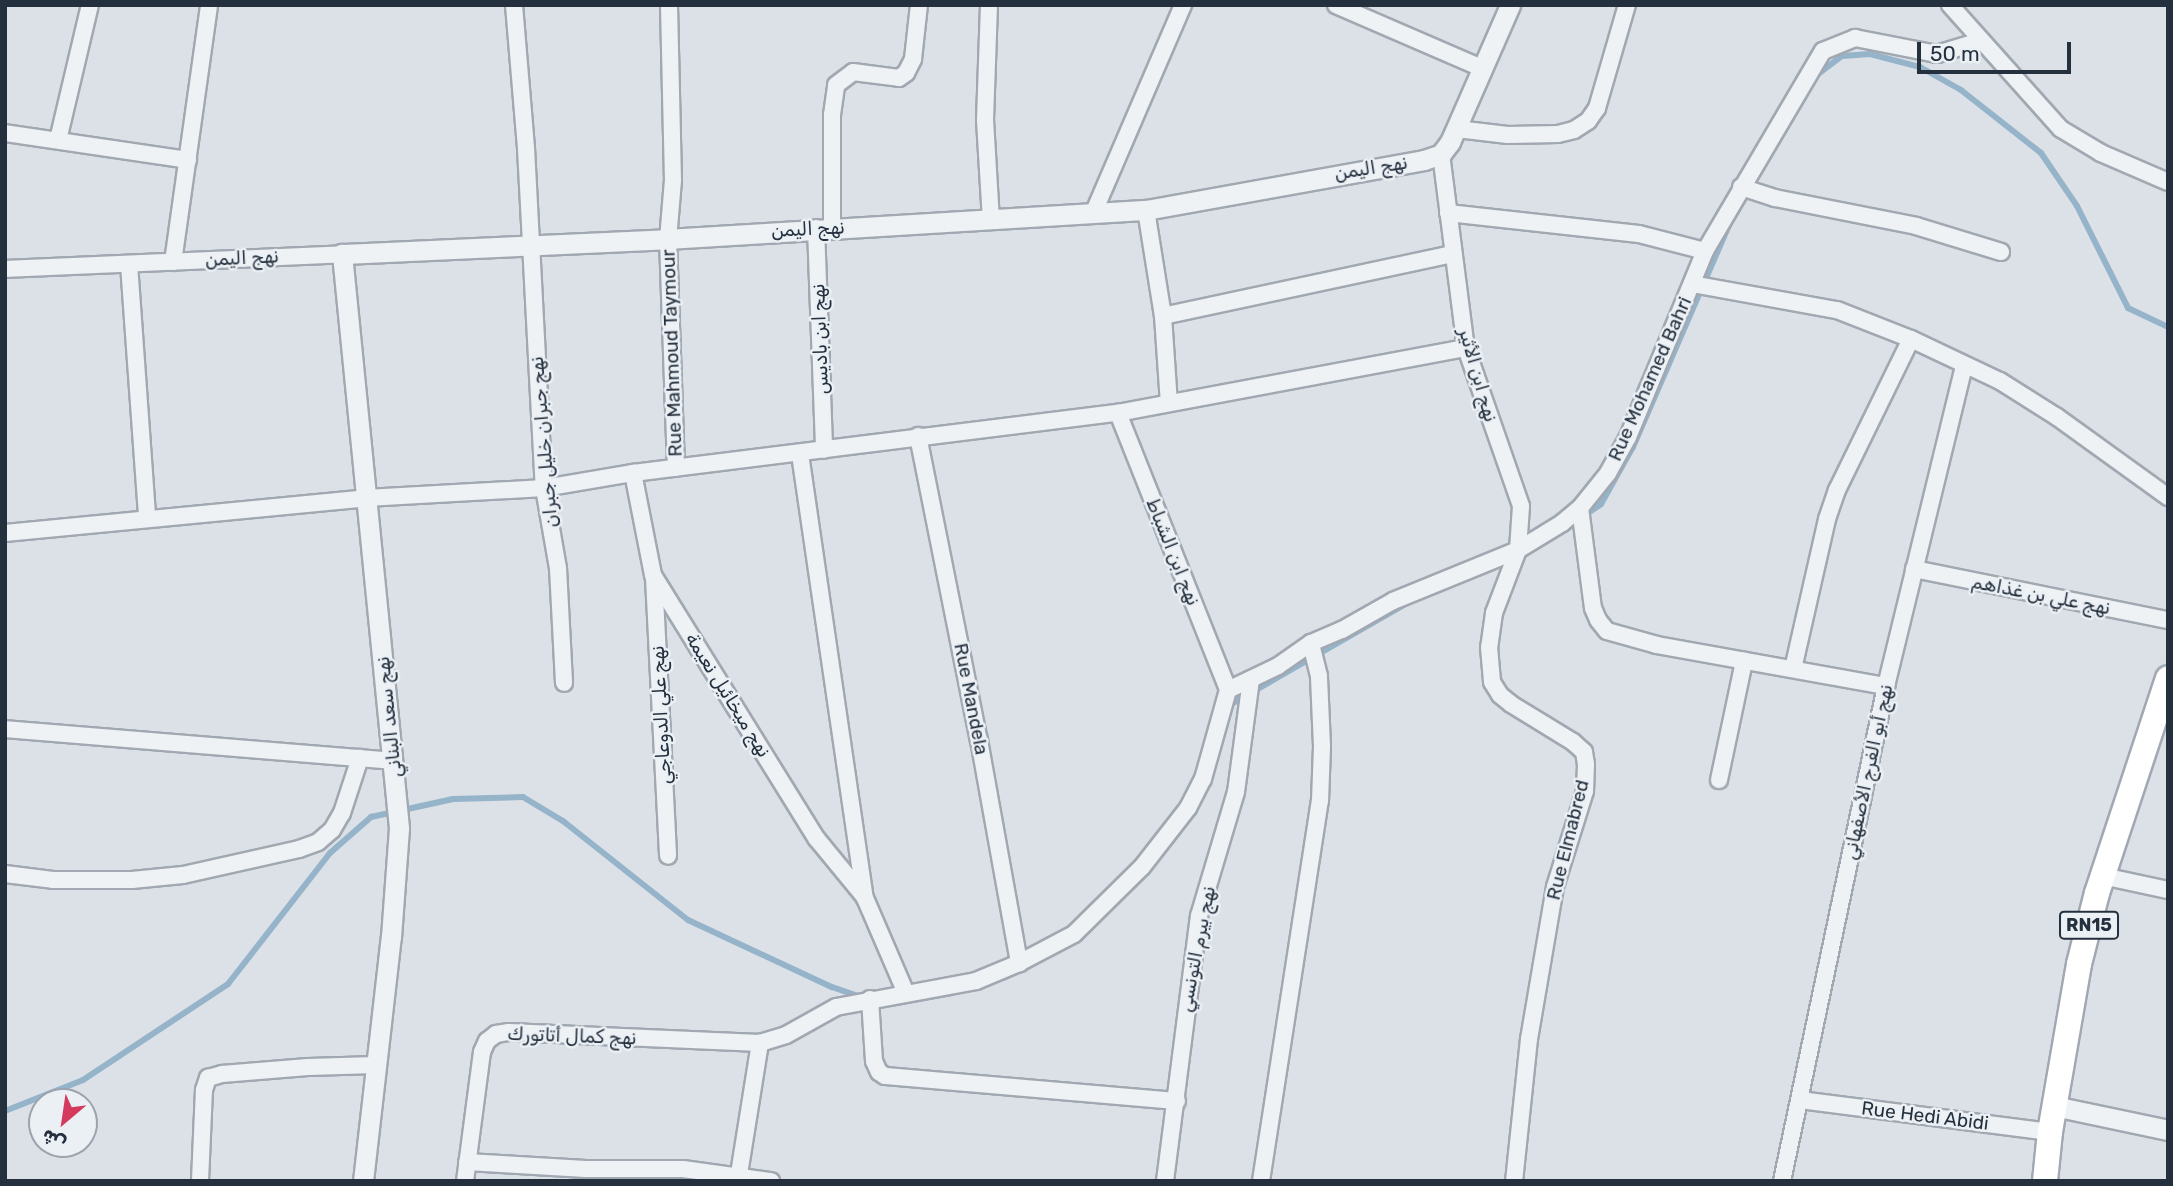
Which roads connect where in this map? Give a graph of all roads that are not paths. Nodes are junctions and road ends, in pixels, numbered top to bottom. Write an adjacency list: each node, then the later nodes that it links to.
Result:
1 (90, 5): 16 (street)
2 (514, 5): 27 (street, نهج جبران خليل جبران)
3 (669, 5): 26 (street, Rue Mahmoud Taymour)
4 (919, 5): 25 (street, نهج ابن باديس)
5 (989, 5): 24 (street)
6 (1183, 5): 23 (street)
7 (1336, 5): 13 (street)
8 (1510, 5): 13 (street)
9 (1628, 5): 14 (street)
10 (1950, 5): 12 (street)
11 (207, 6): 18 (street)
12 (1980, 41): 19 (street); 20 (street, Rue Mohamed Bahri)
13 (1484, 69): 14 (street)
14 (1457, 129): 17 (street)
15 (5, 133): 16 (street)
16 (58, 140): 18 (street)
17 (1441, 154): 21 (street, نهج اليمن); 22 (street, نهج ابن الأثير)
18 (188, 160): 32 (street)
19 (2168, 182)
20 (1741, 187): 28 (street, Rue Mohamed Bahri); 29 (street)
21 (1146, 210): 23 (street, نهج اليمن); 36 (street)
22 (1448, 213): 28 (street); 31 (street, نهج ابن الأثير)
23 (1093, 214): 24 (street, نهج اليمن)
24 (991, 221): 25 (street, نهج اليمن)
25 (824, 228): 26 (street, نهج اليمن); 43 (street, نهج ابن باديس)
26 (668, 239): 27 (street, نهج اليمن); 45 (street, Rue Mahmoud Taymour)
27 (530, 244): 30 (street, نهج اليمن); 47 (street, نهج جبران خليل جبران)
28 (1705, 251): 35 (street, Rue Mohamed Bahri)
29 (2001, 252)
30 (342, 254): 32 (street, نهج اليمن); 49 (street, نهج سعد البناني)
31 (1452, 254): 36 (street); 38 (street, نهج ابن الأثير)
32 (173, 261): 33 (street, نهج اليمن)
33 (129, 264): 34 (street, نهج اليمن); 51 (street)
34 (5, 270)
35 (1692, 284): 37 (street); 50 (street, Rue Mohamed Bahri)
36 (1163, 316): 40 (street)
37 (1911, 339): 39 (street); 60 (street)
38 (1466, 348): 40 (street); 54 (street, نهج ابن الأثير)
39 (1965, 366): 48 (street); 55 (street, نهج أبو الفرج الأصفهاني)
40 (1169, 403): 41 (street)
41 (1118, 413): 42 (street); 65 (street, نهج ابن الشباط)
42 (918, 436): 43 (street); 75 (street, Rue Mandela)
43 (824, 450): 44 (street)
44 (800, 454): 45 (street); 74 (street)
45 (676, 468): 46 (street)
46 (633, 473): 47 (street); 56 (street, نهج ميخائيل نعيمة)
47 (544, 488): 49 (street); 63 (street, نهج جبران خليل جبران)
48 (2168, 497)
49 (366, 498): 51 (street); 68 (street, نهج سعد البناني)
50 (1580, 508): 54 (street, Rue Mohamed Bahri); 59 (street)
51 (148, 518): 52 (street)
52 (6, 533): 53 (street)
53 (5, 540)
54 (1518, 550): 58 (street, Rue Mohamed Bahri); 94 (street, Rue Elmabred)
55 (1914, 569): 57 (street, نهج علي بن غذاهم); 64 (street, نهج أبو الفرج الأصفهاني)
56 (653, 575): 70 (street, نهج علي الدوعاجي); 74 (street, نهج ميخائيل نعيمة)
57 (2168, 620)
58 (1311, 643): 62 (street, Rue Mohamed Bahri); 93 (street)
59 (1744, 661): 60 (street); 69 (street)
60 (1793, 669): 64 (street)
61 (2168, 678): 72 (main road, RN15)
62 (1251, 679): 65 (street, Rue Mohamed Bahri); 81 (street, نهج بيرم التونسي)
63 (564, 683)
64 (1886, 686): 80 (street, نهج أبو الفرج الأصفهاني)
65 (1228, 690): 75 (street)
66 (5, 729): 67 (street)
67 (360, 758): 68 (street); 71 (street)
68 (393, 761): 79 (street, نهج سعد البناني)
69 (1719, 780)
70 (668, 856)
71 (5, 874)
72 (2103, 876): 73 (street); 82 (main road, RN15)
73 (2168, 890)
74 (865, 898): 76 (street)
75 (1019, 963): 76 (street)
76 (906, 993): 77 (street)
77 (870, 999): 78 (street); 81 (street)
78 (760, 1043): 85 (street, نهج كمال أتاتورك); 86 (street)
79 (376, 1065): 88 (street); 89 (street, نهج سعد البناني)
80 (1800, 1100): 84 (street, Rue Hedi Abidi); 95 (street, نهج أبو الفرج الأصفهاني)
81 (1177, 1101): 92 (street, نهج بيرم التونسي)
82 (2054, 1106): 83 (street); 84 (main road, RN15)
83 (2168, 1130)
84 (2050, 1132): 96 (main road, RN15)
85 (467, 1162): 87 (street); 90 (street, نهج كمال أتاتورك)
86 (739, 1174): 87 (street); 91 (street)
87 (680, 1175)
88 (200, 1181)
89 (363, 1181)
90 (465, 1181)
91 (771, 1181)
92 (1166, 1181)
93 (1261, 1181)
94 (1514, 1181)
95 (1782, 1181)
96 (2045, 1181)

